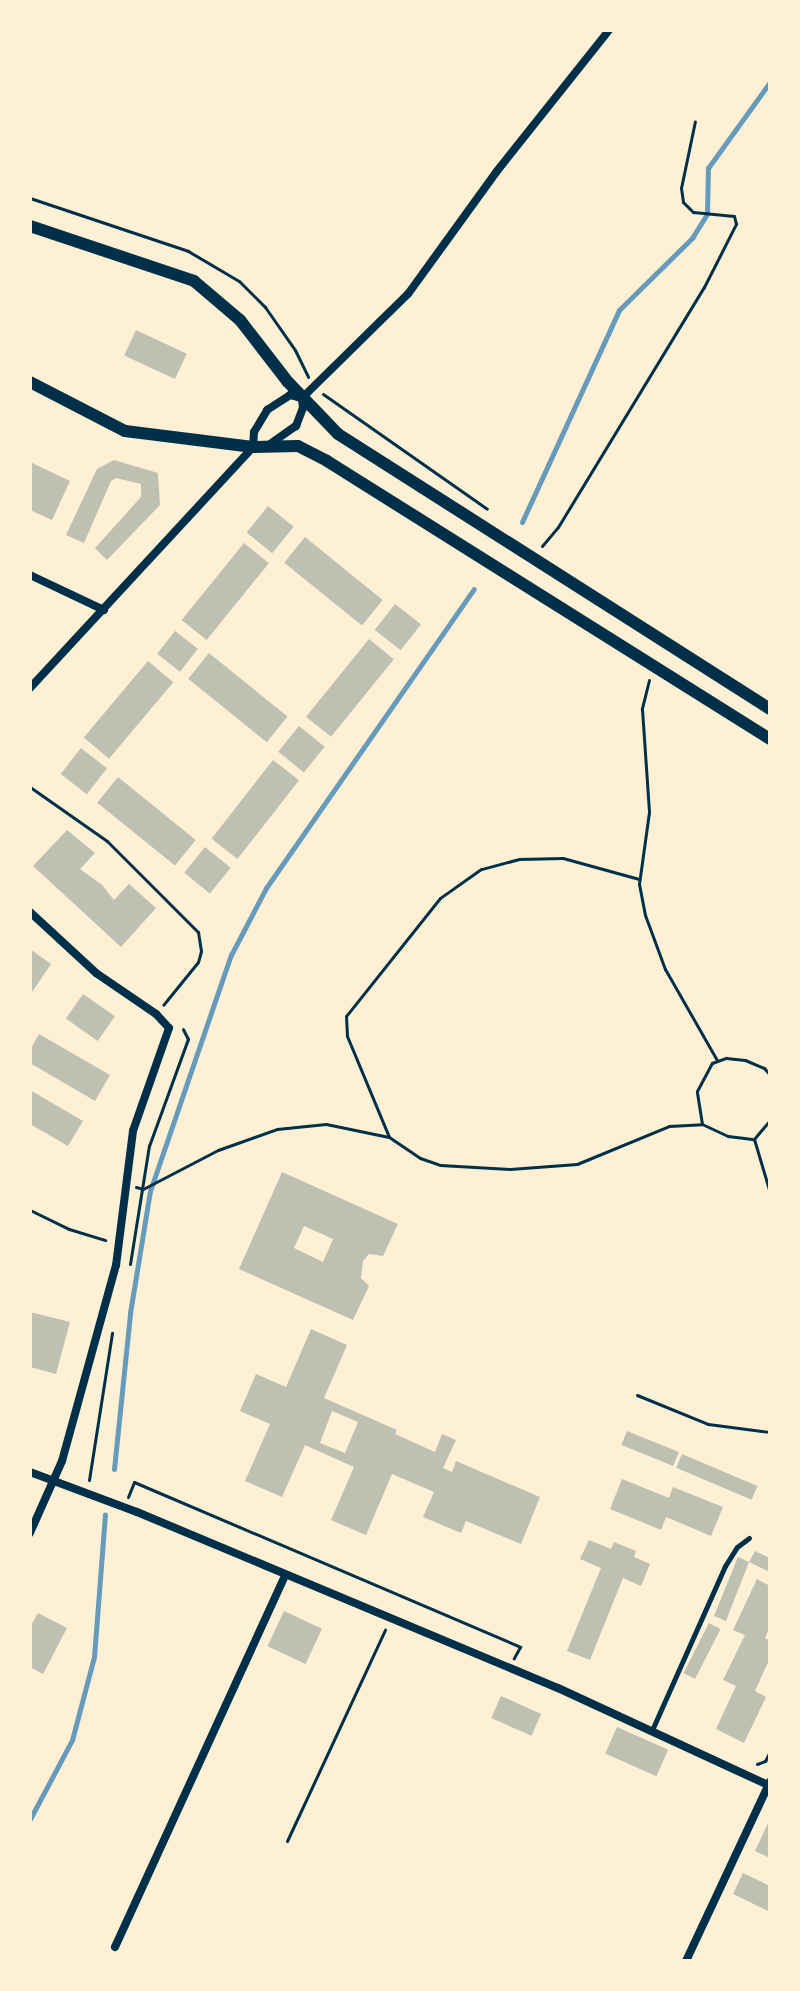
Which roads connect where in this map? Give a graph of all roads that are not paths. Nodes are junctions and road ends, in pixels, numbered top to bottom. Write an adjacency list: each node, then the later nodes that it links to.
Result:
1 (609, 30): 4 (street)
2 (30, 226): 4 (street)
3 (30, 382): 6 (street)
4 (302, 398): 5 (street); 6 (street); 10 (street)
5 (269, 445): 6 (street); 11 (street)
6 (253, 447): 8 (street)
7 (30, 575): 8 (street)
8 (104, 610): 9 (street)
9 (30, 688)
10 (770, 709)
11 (770, 739)
12 (30, 912): 14 (street)
13 (30, 1472): 14 (street)
14 (56, 1481): 15 (street); 17 (street)
15 (30, 1533)
16 (749, 1538): 18 (lane)
17 (285, 1575): 18 (street); 20 (street)
18 (652, 1730): 19 (street)
19 (769, 1784): 21 (street)
20 (115, 1947)
21 (686, 1961)

